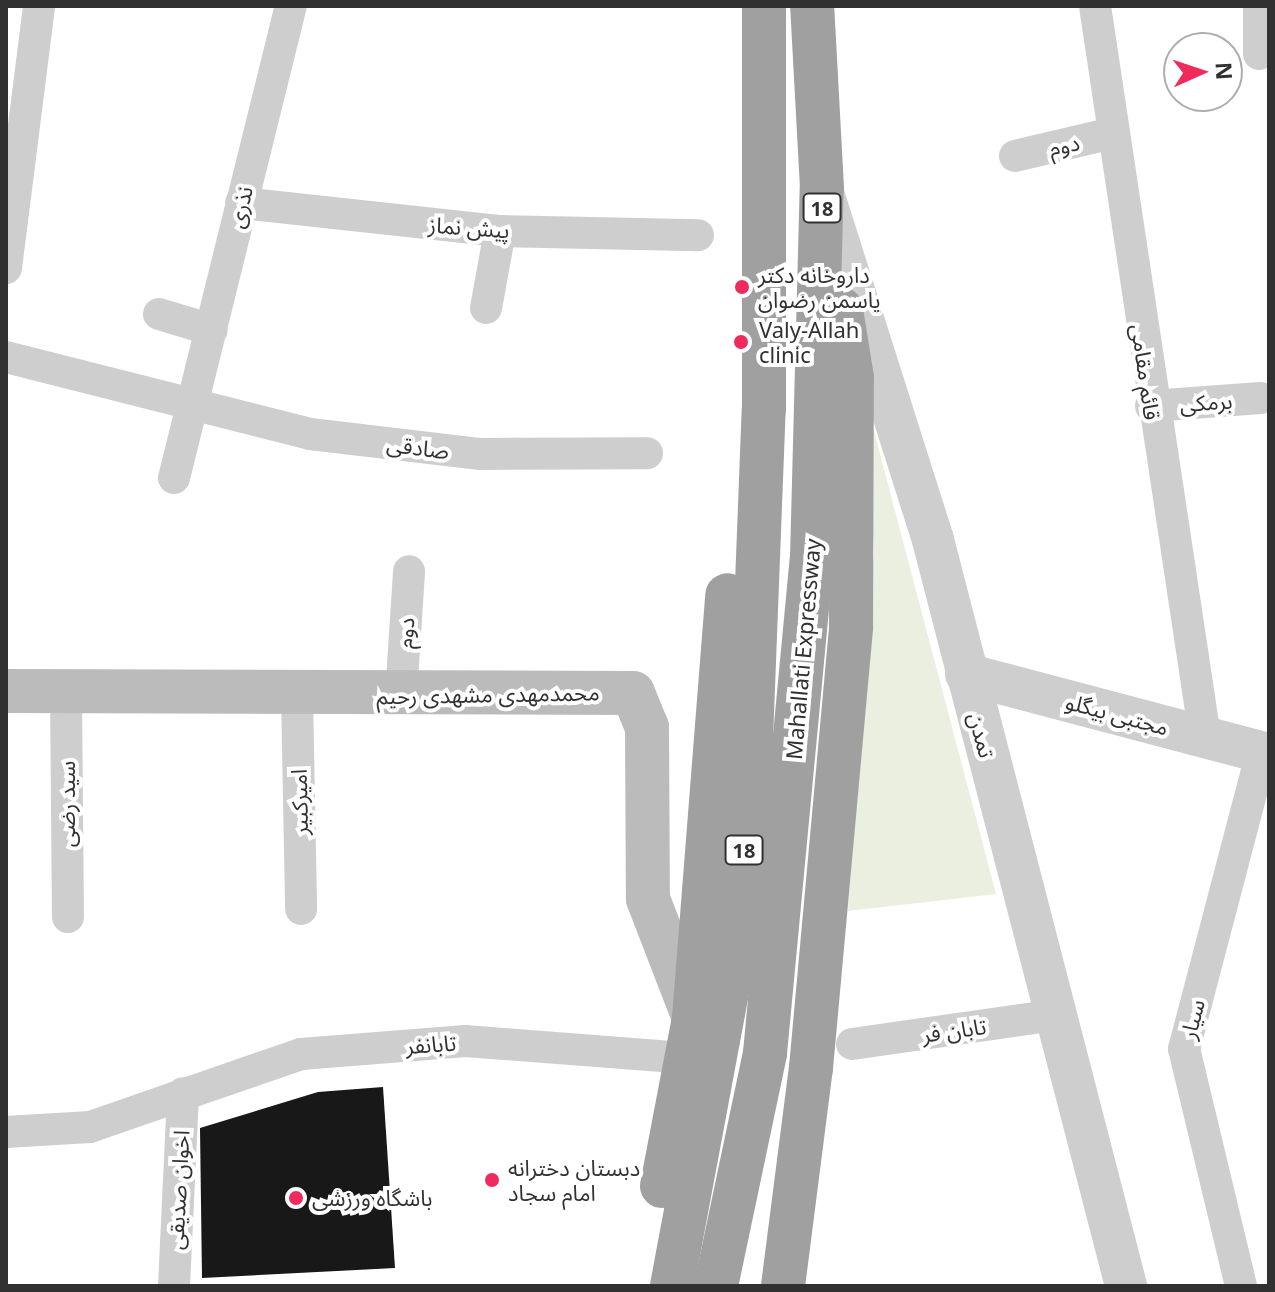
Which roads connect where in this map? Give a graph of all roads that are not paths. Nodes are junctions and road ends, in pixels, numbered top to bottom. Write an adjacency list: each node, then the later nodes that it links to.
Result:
1 (39, 6): 14 (street)
2 (291, 6): 11 (street, نذری)
3 (764, 6): 22 (highway, Mahallati Expressway / 18)
4 (812, 6): 10 (highway, Mahallati Expressway / 18)
5 (1095, 6): 8 (street, قائم مقامی)
6 (1259, 6): 7 (street)
7 (1259, 54)
8 (1113, 133): 9 (street, دوم); 20 (street, قائم مقامی)
9 (1015, 156)
10 (822, 188): 26 (street, تمدن); 43 (highway, Mahallati Expressway / 18); 44 (highway)
11 (241, 203): 12 (street, پیش نماز); 17 (street, نذری)
12 (500, 231): 13 (street, پیش نماز); 15 (street)
13 (698, 235)
14 (6, 268)
15 (486, 308)
16 (159, 314): 17 (street)
17 (212, 330): 21 (street, نذری)
18 (6, 357): 21 (street, صادقی)
19 (1261, 398): 20 (street, برمکی)
20 (1151, 406): 31 (street, قائم مقامی)
21 (192, 408): 23 (street, صادقی); 24 (street)
22 (764, 409): 36 (highway); 42 (highway, Mahallati Expressway / 18)
23 (647, 453)
24 (174, 478)
25 (409, 571): 30 (street, دوم)
26 (966, 674): 31 (street, مجتبی بیگلو); 35 (street, تمدن)
27 (6, 691): 28 (main road, محمدمهدی مشهدی رحیم)
28 (66, 692): 29 (main road, محمدمهدی مشهدی رحیم); 34 (street, سید رضی)
29 (297, 695): 30 (main road, محمدمهدی مشهدی رحیم); 33 (street, امیرکبیر)
30 (401, 696): 36 (main road, محمدمهدی مشهدی رحیم)
31 (1205, 737): 32 (street, مجتبی بیگلو)
32 (1265, 753): 46 (street, سیار)
33 (301, 909)
34 (68, 917)
35 (1056, 1015): 37 (street, تابان فر); 45 (street, تمدن)
36 (689, 1038): 38 (street, تابانفر); 41 (highway)
37 (852, 1044)
38 (183, 1093): 39 (street, تابانفر); 40 (street, اخوان صدیقی)
39 (6, 1132)
40 (174, 1286)
41 (644, 1286)
42 (672, 1286)
43 (716, 1286)
44 (783, 1286)
45 (1126, 1286)
46 (1241, 1286)

